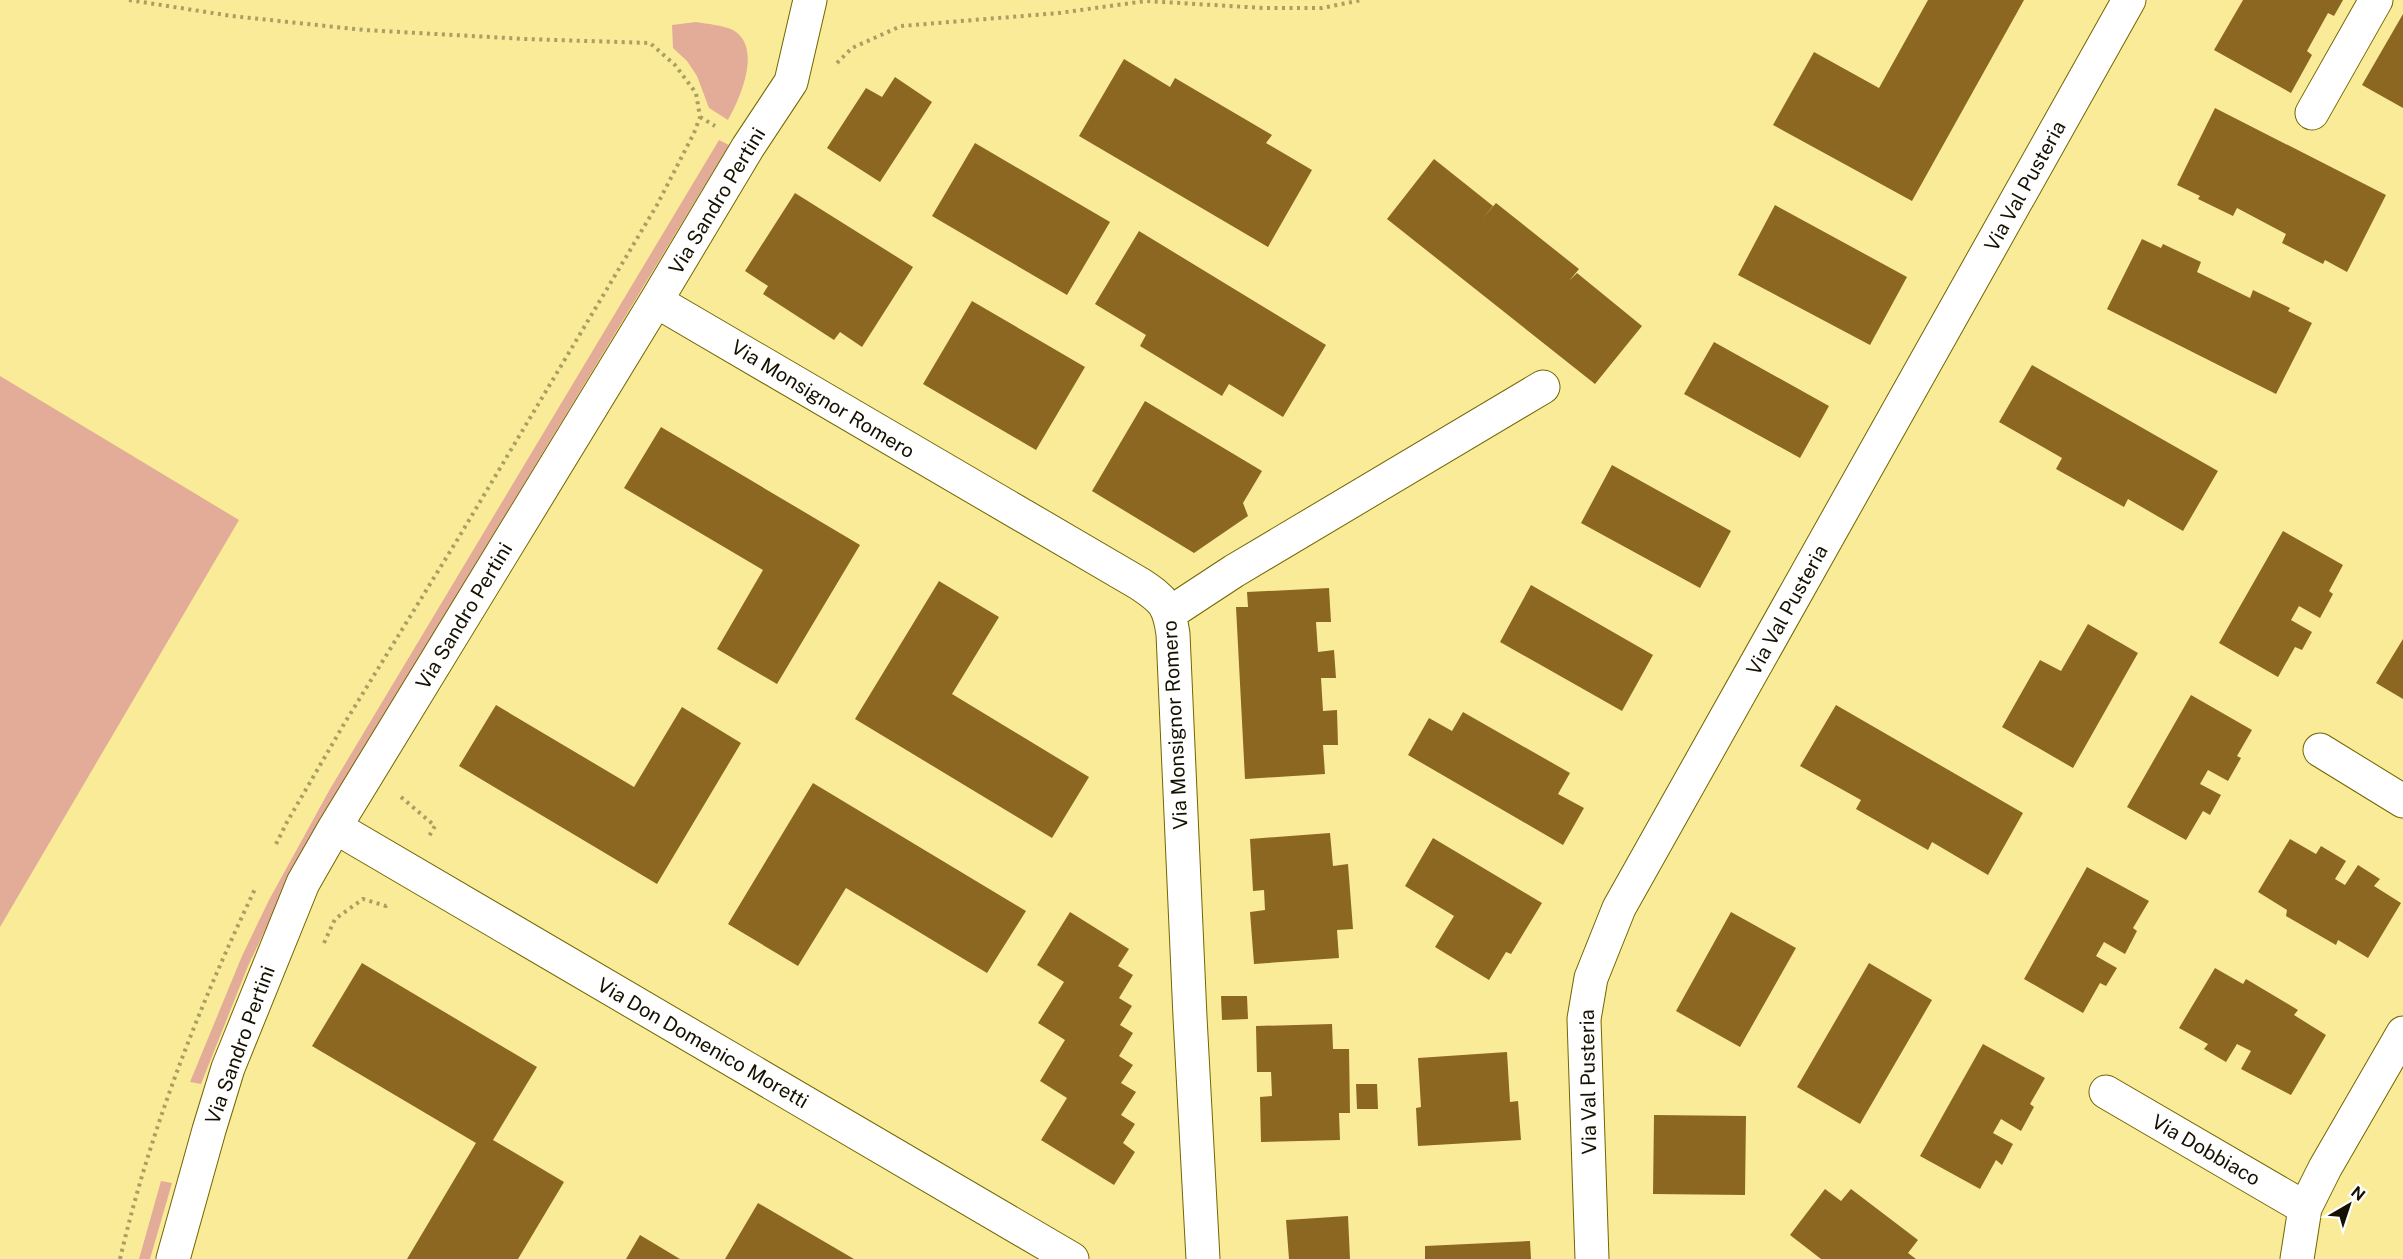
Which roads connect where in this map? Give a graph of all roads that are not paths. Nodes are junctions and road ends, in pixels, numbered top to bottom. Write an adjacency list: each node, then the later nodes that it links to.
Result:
1 (810, 0): 5 (street, Via Sandro Pertini)
2 (2129, 0): 17 (street, Via Val Pusteria)
3 (2376, 0): 4 (street)
4 (2312, 113)
5 (656, 302): 7 (street, Via Monsignor Romero); 10 (street, Via Sandro Pertini)
6 (1543, 387): 7 (street)
7 (1170, 612): 16 (street, Via Monsignor Romero)
8 (2320, 750): 9 (street)
9 (2403, 801)
10 (335, 827): 14 (street, Via Sandro Pertini); 15 (street, Via Don Domenico Moretti)
11 (2403, 1033): 13 (street)
12 (2106, 1092): 13 (street, Via Dobbiaco)
13 (2305, 1208): 18 (street)
14 (173, 1259)
15 (1072, 1259)
16 (1203, 1259)
17 (1592, 1259)
18 (2297, 1259)

